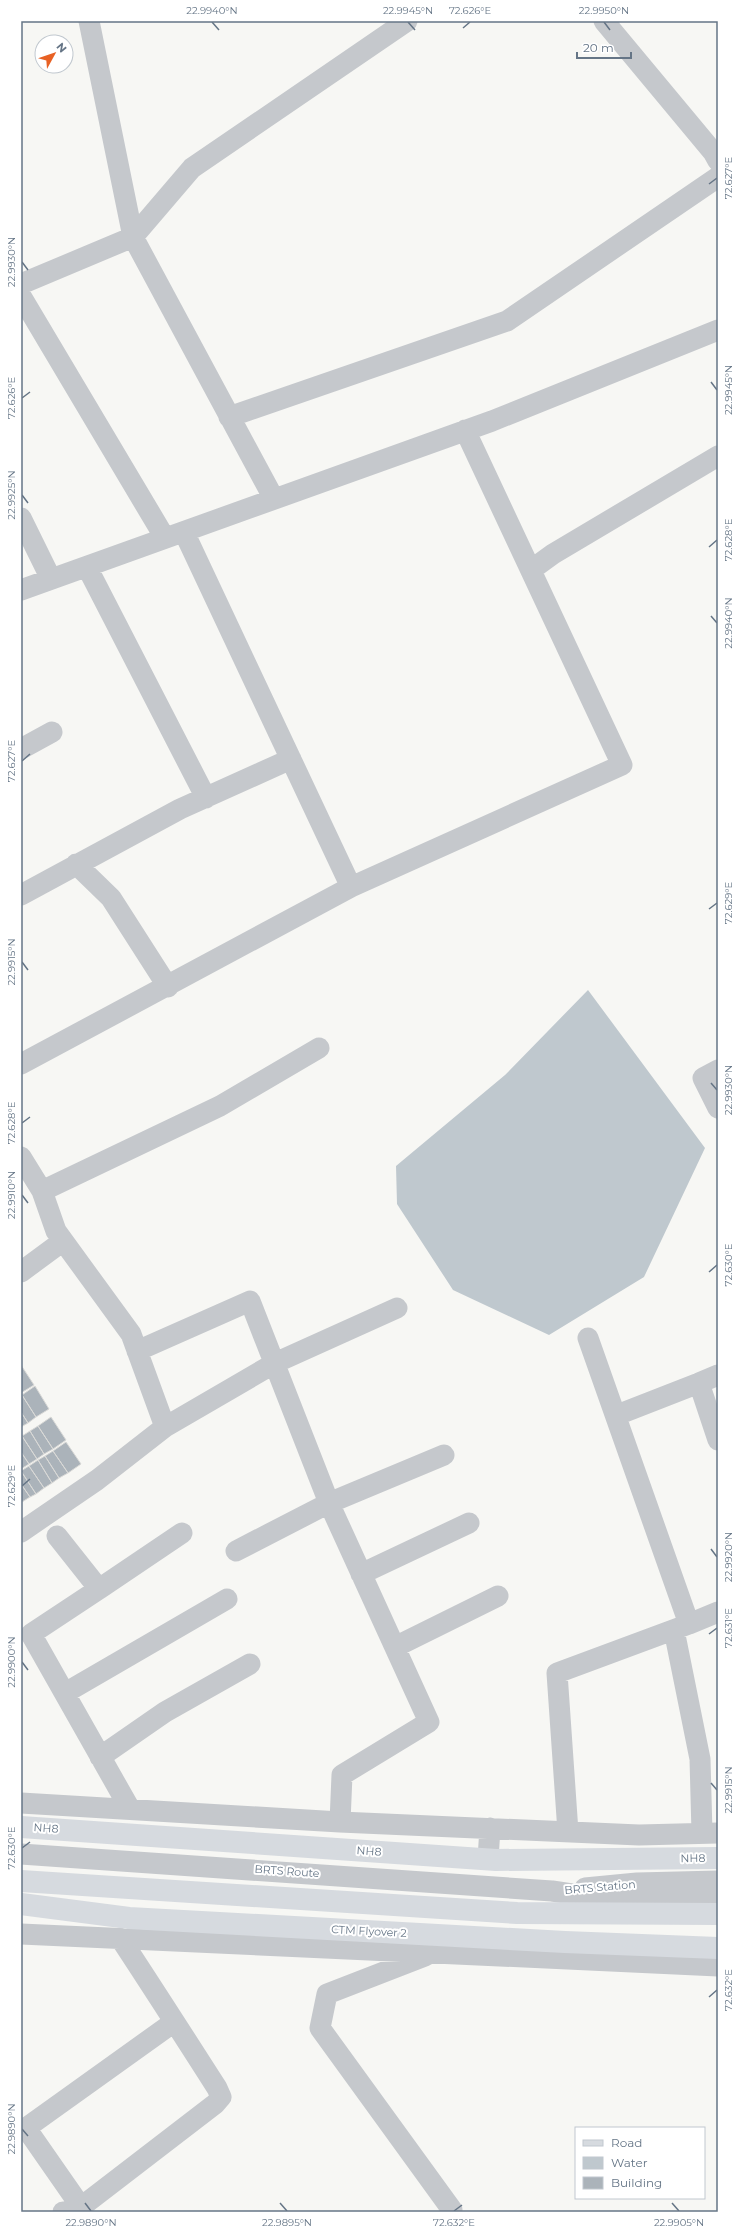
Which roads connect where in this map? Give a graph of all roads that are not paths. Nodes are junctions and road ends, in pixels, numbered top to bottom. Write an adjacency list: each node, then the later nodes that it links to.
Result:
1 (89, 21): 6 (street)
2 (407, 21): 6 (street)
3 (604, 21): 4 (street)
4 (718, 161)
5 (718, 177): 10 (street)
6 (133, 237): 7 (street); 10 (street)
7 (21, 284)
8 (21, 296): 15 (street)
9 (718, 330): 11 (street)
10 (229, 416): 13 (street)
11 (465, 430): 13 (street); 17 (street)
12 (718, 456): 17 (street)
13 (274, 500): 15 (street)
14 (21, 518): 18 (street)
15 (175, 535): 16 (street); 22 (street)
16 (87, 567): 18 (street); 23 (street)
17 (531, 570): 25 (street)
18 (51, 579): 19 (street)
19 (21, 590)
20 (52, 732): 21 (street)
21 (21, 749)
22 (291, 759): 23 (street); 25 (street)
23 (206, 798): 24 (street)
24 (76, 864): 26 (street); 27 (street)
25 (351, 887): 27 (street)
26 (21, 894)
27 (168, 987): 29 (street)
28 (319, 1048): 33 (street)
29 (21, 1064)
30 (718, 1070): 31 (street)
31 (718, 1108)
32 (21, 1157): 33 (street)
33 (42, 1191): 34 (street)
34 (63, 1241): 35 (street); 38 (street)
35 (21, 1272)
36 (397, 1308): 39 (street)
37 (588, 1338): 41 (street)
38 (137, 1351): 39 (street); 42 (street)
39 (275, 1363): 42 (street); 45 (street)
40 (709, 1379): 41 (street); 43 (street)
41 (616, 1415): 56 (street)
42 (165, 1427): 47 (street)
43 (718, 1440)
44 (444, 1454): 45 (street)
45 (328, 1503): 50 (street); 51 (street)
46 (469, 1523): 51 (street)
47 (21, 1532)
48 (182, 1533): 52 (street)
49 (57, 1536): 52 (street)
50 (236, 1552)
51 (361, 1574): 57 (street)
52 (99, 1589): 59 (street)
53 (498, 1596): 57 (street)
54 (227, 1599): 59 (street)
55 (718, 1612): 56 (street)
56 (682, 1627): 66 (street); 67 (street)
57 (395, 1647): 63 (street)
58 (250, 1664): 60 (street)
59 (64, 1694): 60 (street)
60 (100, 1757): 62 (street)
61 (21, 1803): 62 (street)
62 (130, 1809): 63 (street)
63 (340, 1822): 65 (street)
64 (21, 1827): 70 (main road, NH8)
65 (490, 1828): 66 (street); 70 (street)
66 (568, 1832): 67 (street)
67 (710, 1833)
68 (21, 1854): 73 (street, BRTS Route)
69 (718, 1858): 70 (main road, NH8)
70 (488, 1860)
71 (21, 1881): 76 (main road)
72 (718, 1881): 73 (street, BRTS Station)
73 (552, 1891): 74 (street, BRTS Station)
74 (718, 1901)
75 (21, 1904): 79 (main road, CTM Flyover 2)
76 (718, 1914)
77 (21, 1934): 78 (street)
78 (120, 1938): 80 (street); 82 (street)
79 (718, 1948)
80 (433, 1952): 81 (street); 83 (street)
81 (718, 1966)
82 (174, 2022): 82 (street)
83 (452, 2210)

